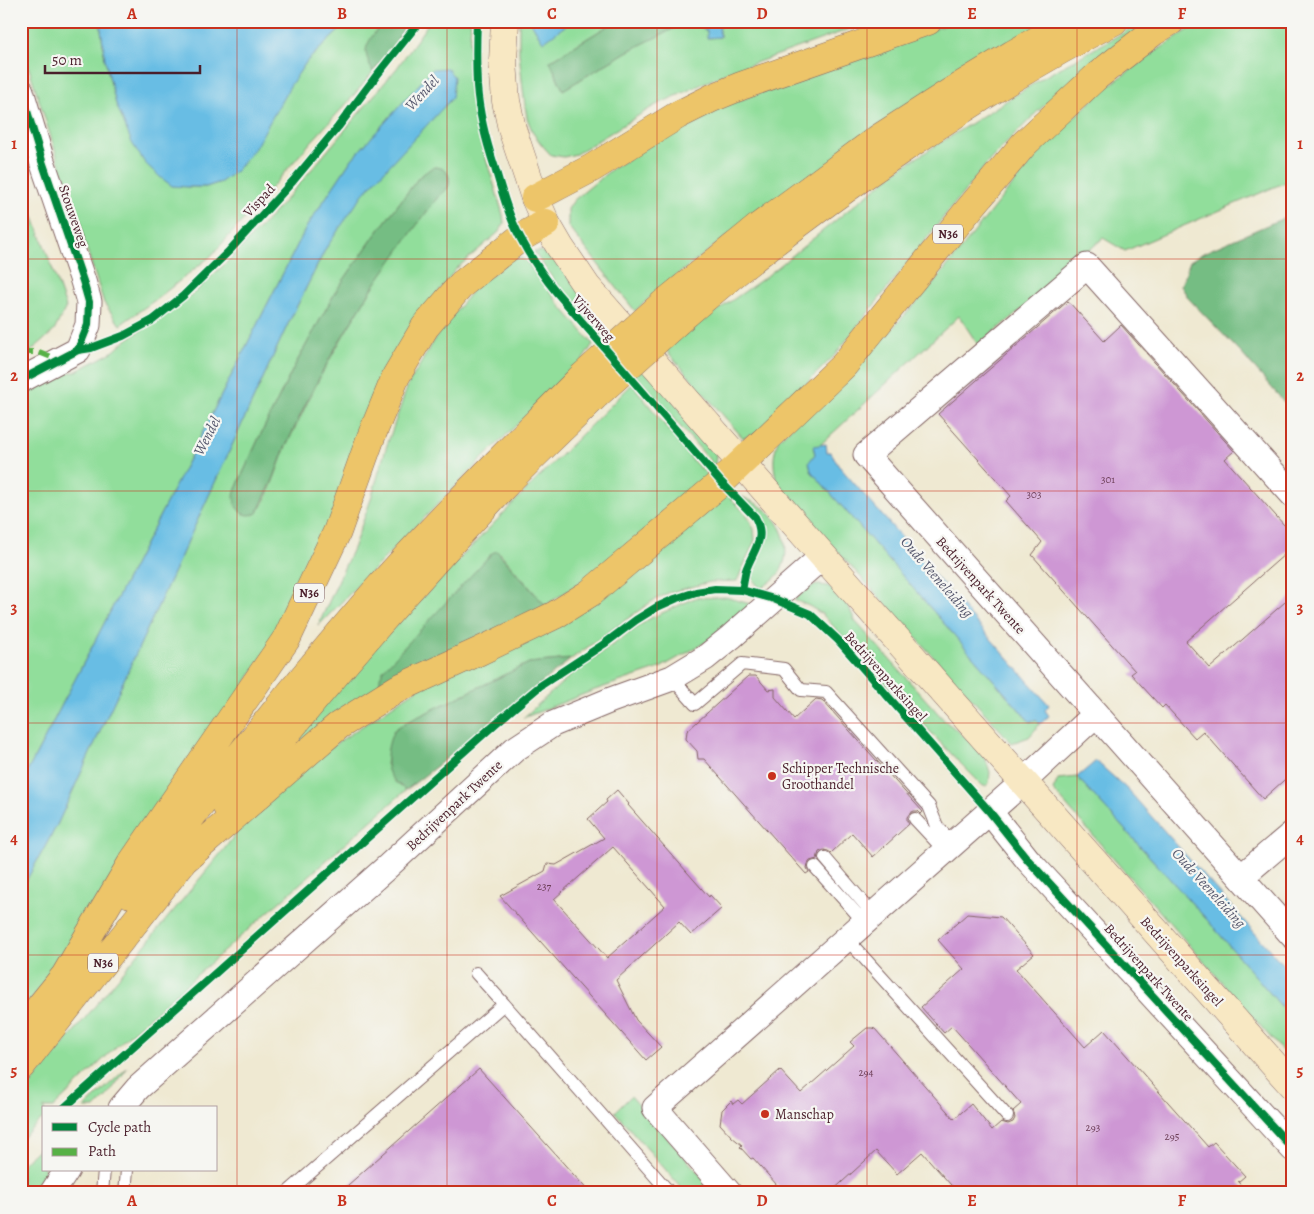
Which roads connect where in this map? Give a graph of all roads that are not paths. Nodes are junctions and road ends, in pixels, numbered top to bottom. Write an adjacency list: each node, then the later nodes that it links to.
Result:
1 (505, 21): 7 (street)
2 (928, 21): 7 (highway, N36)
3 (1071, 21): 8 (highway, N36)
4 (1114, 21): 8 (highway, N36)
5 (1171, 21): 11 (highway, N36)
6 (21, 91): 9 (street, Stouweweg)
7 (541, 211): 11 (street, Bedrijvenparksingel); 28 (highway, N36)
8 (671, 313): 10 (highway, N36, bridge)
9 (21, 380)
10 (588, 386): 22 (highway, N36); 28 (highway, N36)
11 (742, 464): 13 (street, Bedrijvenparksingel); 22 (highway, N36)
12 (1293, 495): 15 (street, Bedrijvenpark Twente)
13 (823, 556): 14 (street, Bedrijvenpark Twente); 16 (street, Bedrijvenparksingel)
14 (672, 678): 20 (lane); 33 (street, Bedrijvenpark Twente)
15 (1096, 714): 16 (street); 24 (street, Bedrijvenpark Twente)
16 (1023, 782): 17 (street); 32 (street, Bedrijvenparksingel)
17 (989, 812): 20 (street); 36 (street, Bedrijvenpark Twente)
18 (915, 819): 20 (lane)
19 (1293, 833): 24 (street)
20 (949, 847): 25 (street)
21 (825, 858): 25 (lane)
22 (184, 860): 31 (highway, N36)
23 (815, 867): 25 (lane)
24 (1241, 878): 26 (street, Bedrijvenpark Twente)
25 (861, 925): 35 (lane); 45 (street)
26 (1293, 936)
27 (476, 973): 29 (lane)
28 (66, 974): 30 (highway, N36)
29 (504, 1004): 43 (lane); 44 (lane)
30 (21, 1030)
31 (21, 1066)
32 (1293, 1086)
33 (137, 1098): 34 (street, Bedrijvenpark Twente)
34 (124, 1106)
35 (1007, 1116)
36 (1293, 1149)
37 (66, 1172): 40 (street)
38 (104, 1172): 41 (lane)
39 (128, 1172): 42 (lane)
40 (52, 1193)
41 (102, 1193)
42 (124, 1193)
43 (287, 1193)
44 (670, 1193)
45 (729, 1193)

